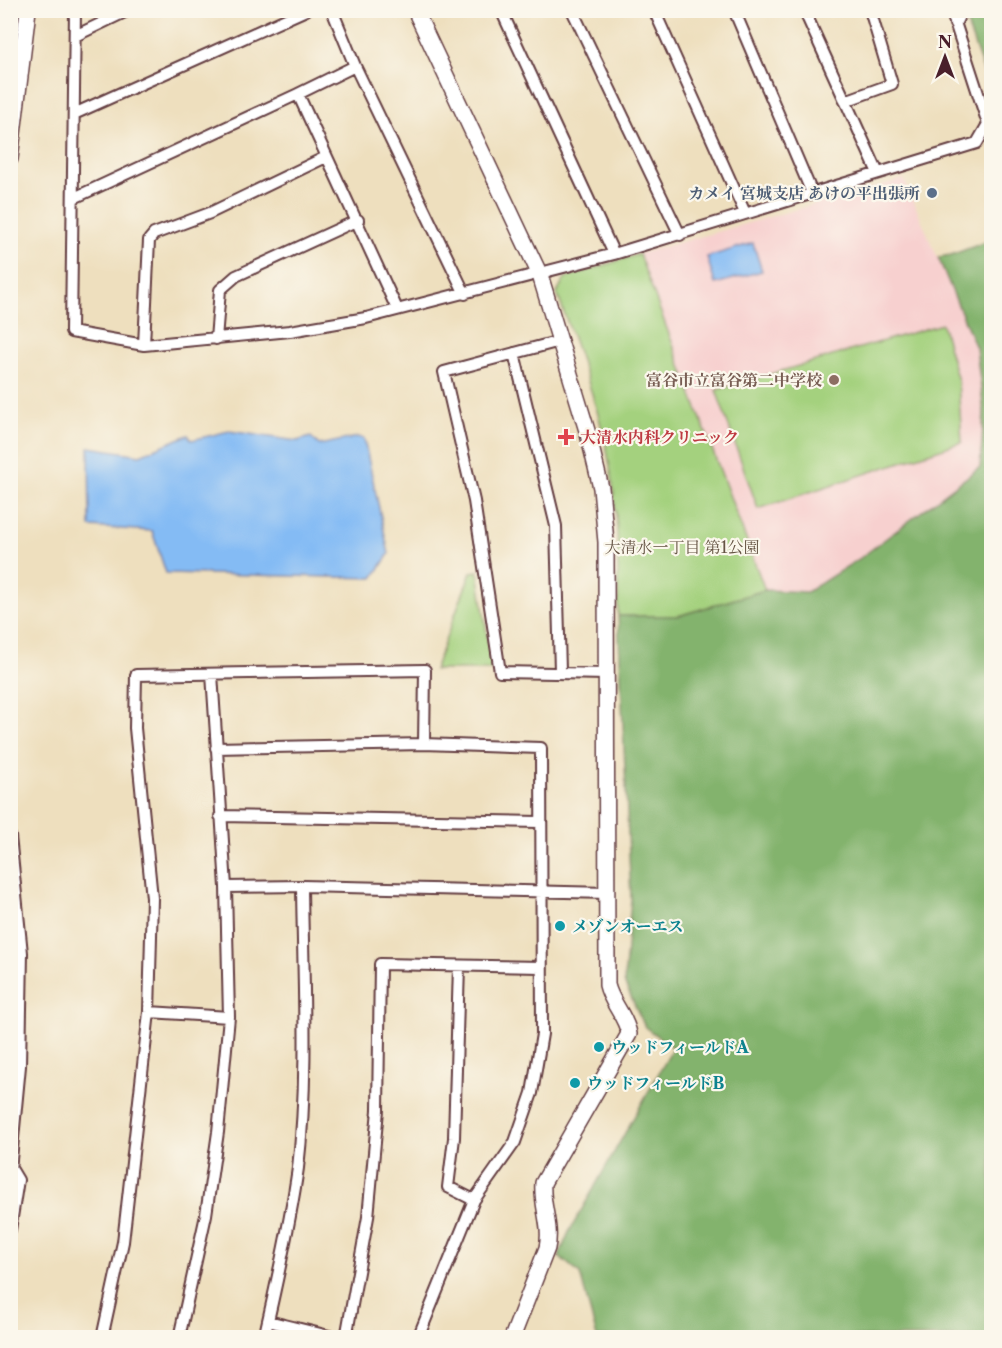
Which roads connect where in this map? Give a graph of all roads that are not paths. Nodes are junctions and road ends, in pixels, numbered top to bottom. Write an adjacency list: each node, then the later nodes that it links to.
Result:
1 (28, 10): 22 (street)
2 (75, 10): 16 (street)
3 (129, 10): 16 (street)
4 (306, 10): 20 (street)
5 (332, 10): 17 (street)
6 (415, 10): 30 (street)
7 (501, 10): 29 (street)
8 (572, 10): 28 (street)
9 (654, 10): 26 (street)
10 (734, 10): 24 (street)
11 (804, 10): 19 (street)
12 (870, 10): 19 (street)
13 (951, 10): 15 (street)
14 (962, 10): 15 (street)
15 (955, 24): 23 (street)
16 (75, 36): 20 (street)
17 (355, 66): 18 (street); 31 (street)
18 (298, 94): 21 (street); 25 (street)
19 (845, 101): 23 (street)
20 (74, 114): 25 (street)
21 (326, 157): 27 (street); 35 (street)
22 (10, 159)
23 (878, 173): 24 (street)
24 (812, 193): 26 (street)
25 (74, 198): 35 (street)
26 (745, 213): 28 (street)
27 (358, 220): 32 (street); 33 (street)
28 (680, 235): 29 (street)
29 (614, 254): 30 (street)
30 (540, 275): 31 (street); 34 (street)
31 (465, 294): 32 (street)
32 (397, 309): 33 (street)
33 (216, 339): 35 (street)
34 (560, 341): 36 (street); 39 (street)
35 (144, 345)
36 (514, 353): 37 (street); 37 (street)
37 (560, 671): 39 (street)
38 (212, 674): 40 (street); 41 (street); 52 (street)
39 (608, 674): 47 (street)
40 (424, 744): 41 (street); 43 (street)
41 (216, 748): 42 (street)
42 (220, 816): 43 (street); 46 (street)
43 (539, 822): 48 (street)
44 (10, 836): 49 (street)
45 (303, 886): 46 (street); 48 (street); 57 (street)
46 (226, 887): 53 (street)
47 (608, 892): 48 (street); 64 (street)
48 (540, 893): 51 (street)
49 (16, 953): 54 (street)
50 (459, 966): 51 (street); 55 (street); 62 (street)
51 (541, 967): 55 (street)
52 (149, 1012): 53 (street); 58 (street)
53 (229, 1017): 59 (street)
54 (11, 1170): 56 (street)
55 (474, 1200): 63 (street)
56 (10, 1230)
57 (268, 1321): 60 (street); 61 (street)
58 (102, 1338)
59 (179, 1338)
60 (264, 1338)
61 (337, 1338)
62 (346, 1338)
63 (418, 1338)
64 (512, 1338)

